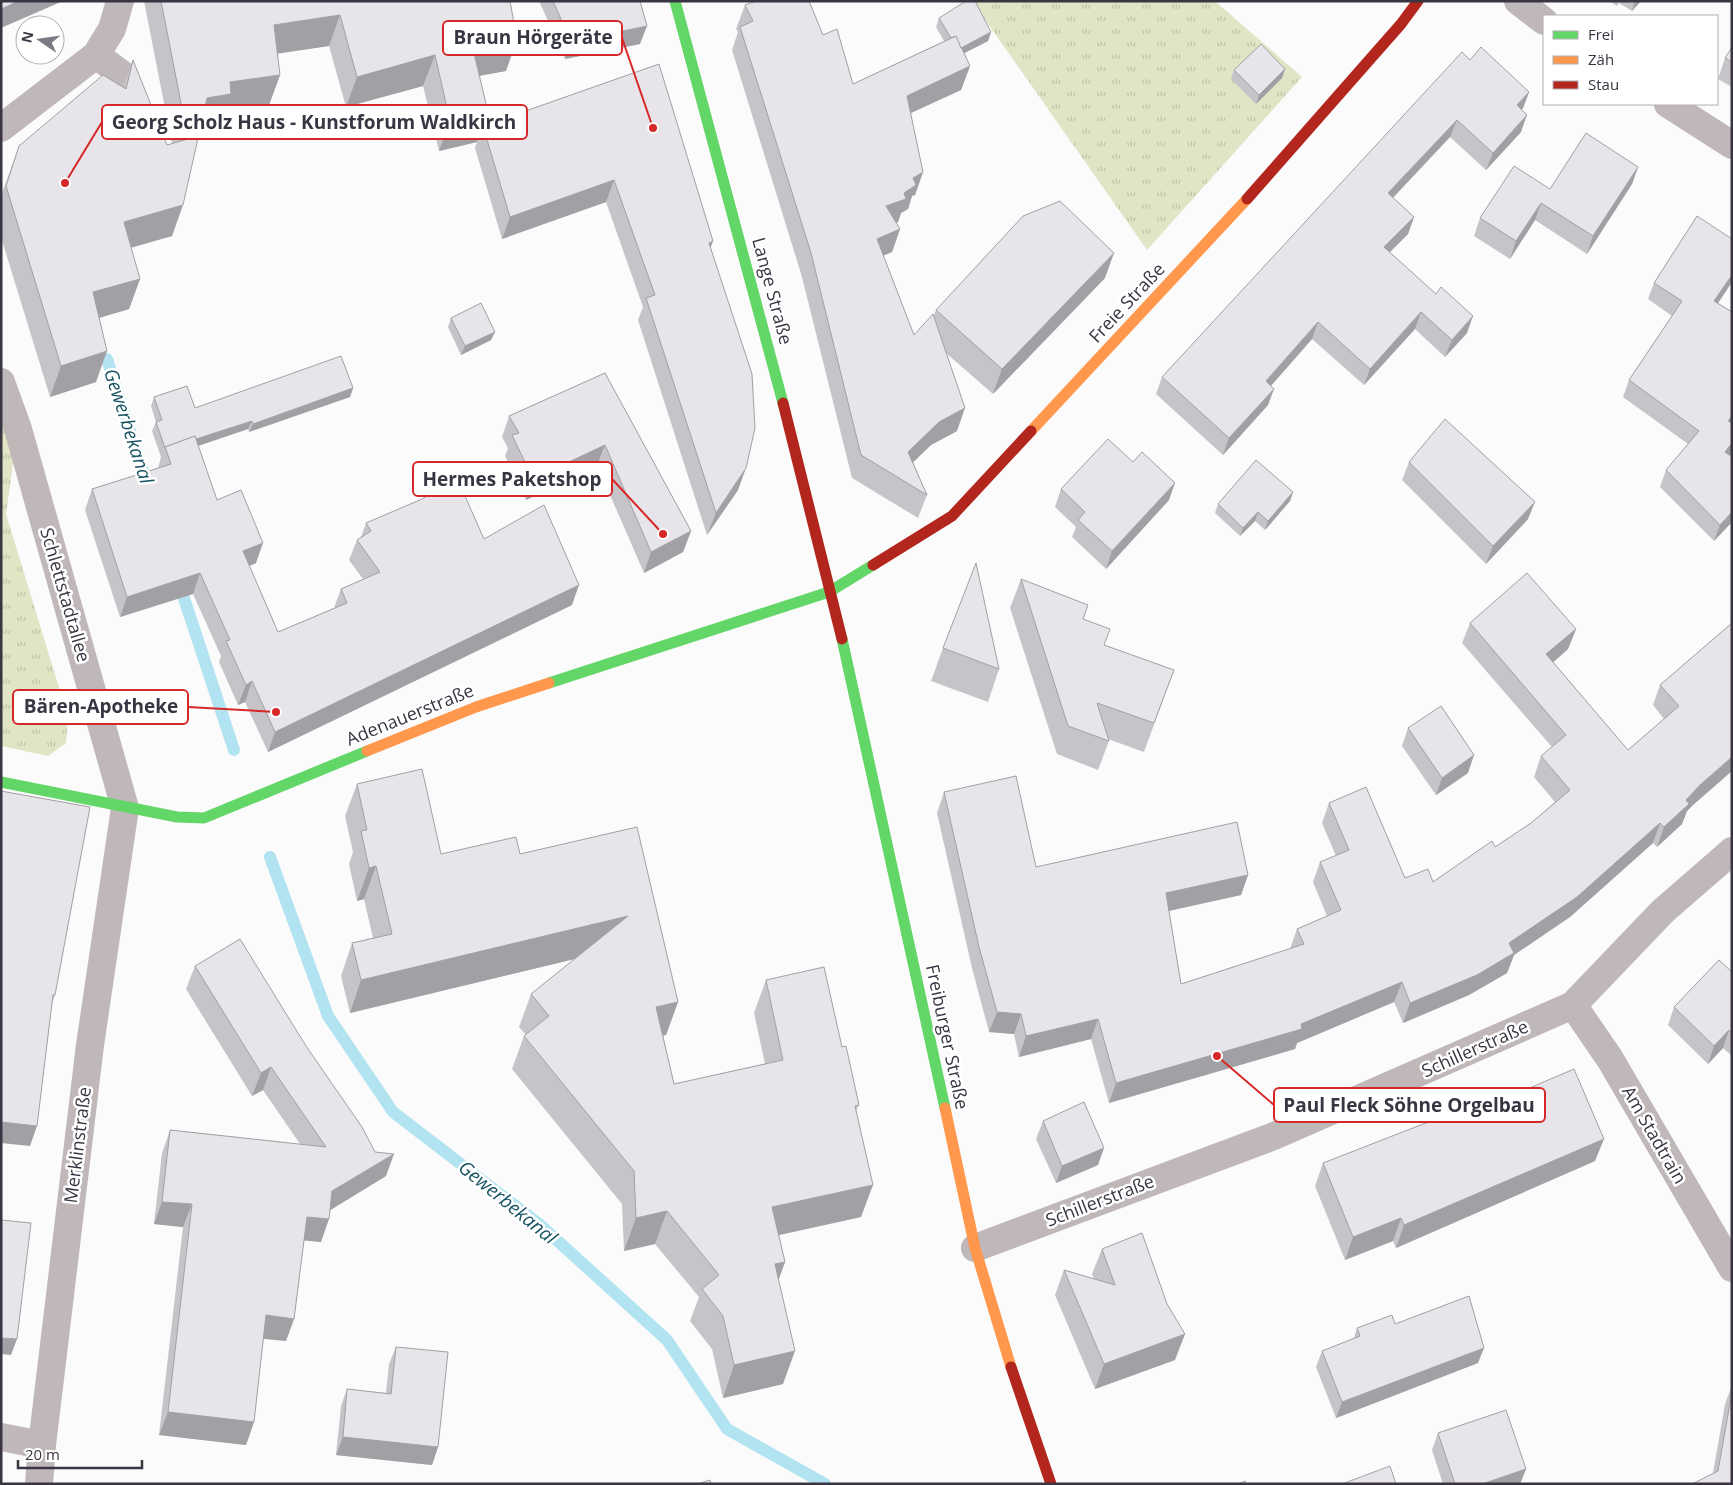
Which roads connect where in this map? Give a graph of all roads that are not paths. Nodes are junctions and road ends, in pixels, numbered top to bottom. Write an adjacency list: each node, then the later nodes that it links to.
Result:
1 (120, 1): 6 (street)
2 (675, 1): 12 (street, Lange Straße)
3 (1418, 1): 12 (street, Freie Straße)
4 (1518, 1): 5 (street)
5 (1543, 20)
6 (96, 55): 7 (street); 9 (street)
7 (123, 75)
8 (1670, 105): 10 (street)
9 (1, 128)
10 (1732, 145)
11 (1, 382): 14 (street, Schlettstadtallee)
12 (829, 592): 14 (street, Adenauerstraße); 17 (street, Freiburger Straße)
13 (1, 782): 14 (street, Adenauerstraße)
14 (125, 808): 20 (street, Merklinstraße)
15 (1732, 851): 16 (street, Schillerstraße)
16 (1573, 1005): 17 (street, Schillerstraße); 18 (street, Am Stadtrain)
17 (975, 1248): 22 (street, Freiburger Straße)
18 (1732, 1268)
19 (1, 1437): 20 (street)
20 (42, 1444): 21 (street, Merklinstraße)
21 (39, 1484)
22 (1051, 1484)

